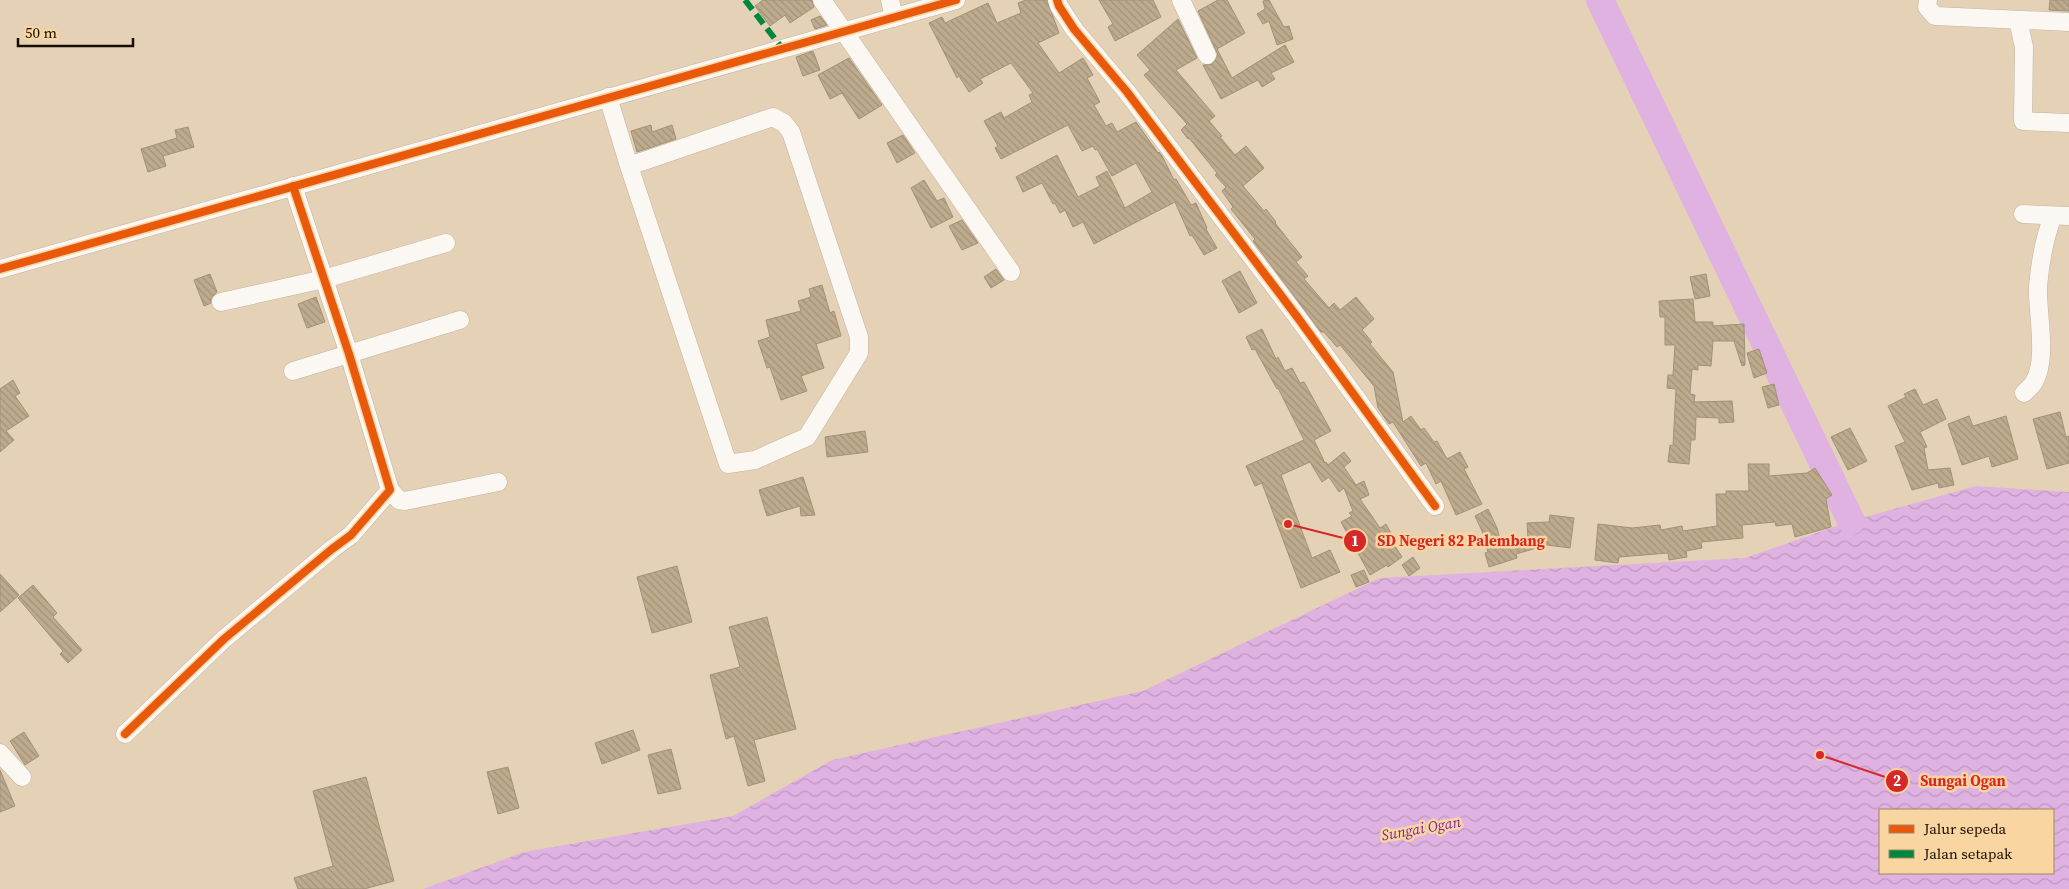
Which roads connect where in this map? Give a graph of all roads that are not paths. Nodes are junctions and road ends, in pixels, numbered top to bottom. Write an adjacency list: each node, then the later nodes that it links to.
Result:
1 (822, 0): 10 (street)
2 (890, 0): 7 (street)
3 (956, 0): 7 (street)
4 (1057, 0): 29 (street)
5 (1181, 0): 11 (street)
6 (1928, 0): 8 (street)
7 (894, 18): 10 (street)
8 (2018, 20): 9 (street); 13 (street)
9 (2069, 22)
10 (843, 31): 12 (street); 20 (street)
11 (1207, 56)
12 (608, 96): 14 (street); 15 (street)
13 (2069, 123)
14 (629, 166): 14 (street)
15 (292, 186): 19 (street); 21 (street)
16 (2023, 214): 17 (street)
17 (2061, 216): 26 (street)
18 (446, 243): 21 (street)
19 (0, 269)
20 (1011, 272)
21 (324, 278): 22 (street); 24 (street)
22 (221, 302)
23 (460, 320): 24 (street)
24 (349, 354): 25 (street); 28 (street)
25 (292, 371)
26 (2024, 393)
27 (498, 482): 28 (street)
28 (390, 490): 30 (street)
29 (1435, 506)
30 (125, 734)
31 (0, 753): 32 (street)
32 (22, 777)

